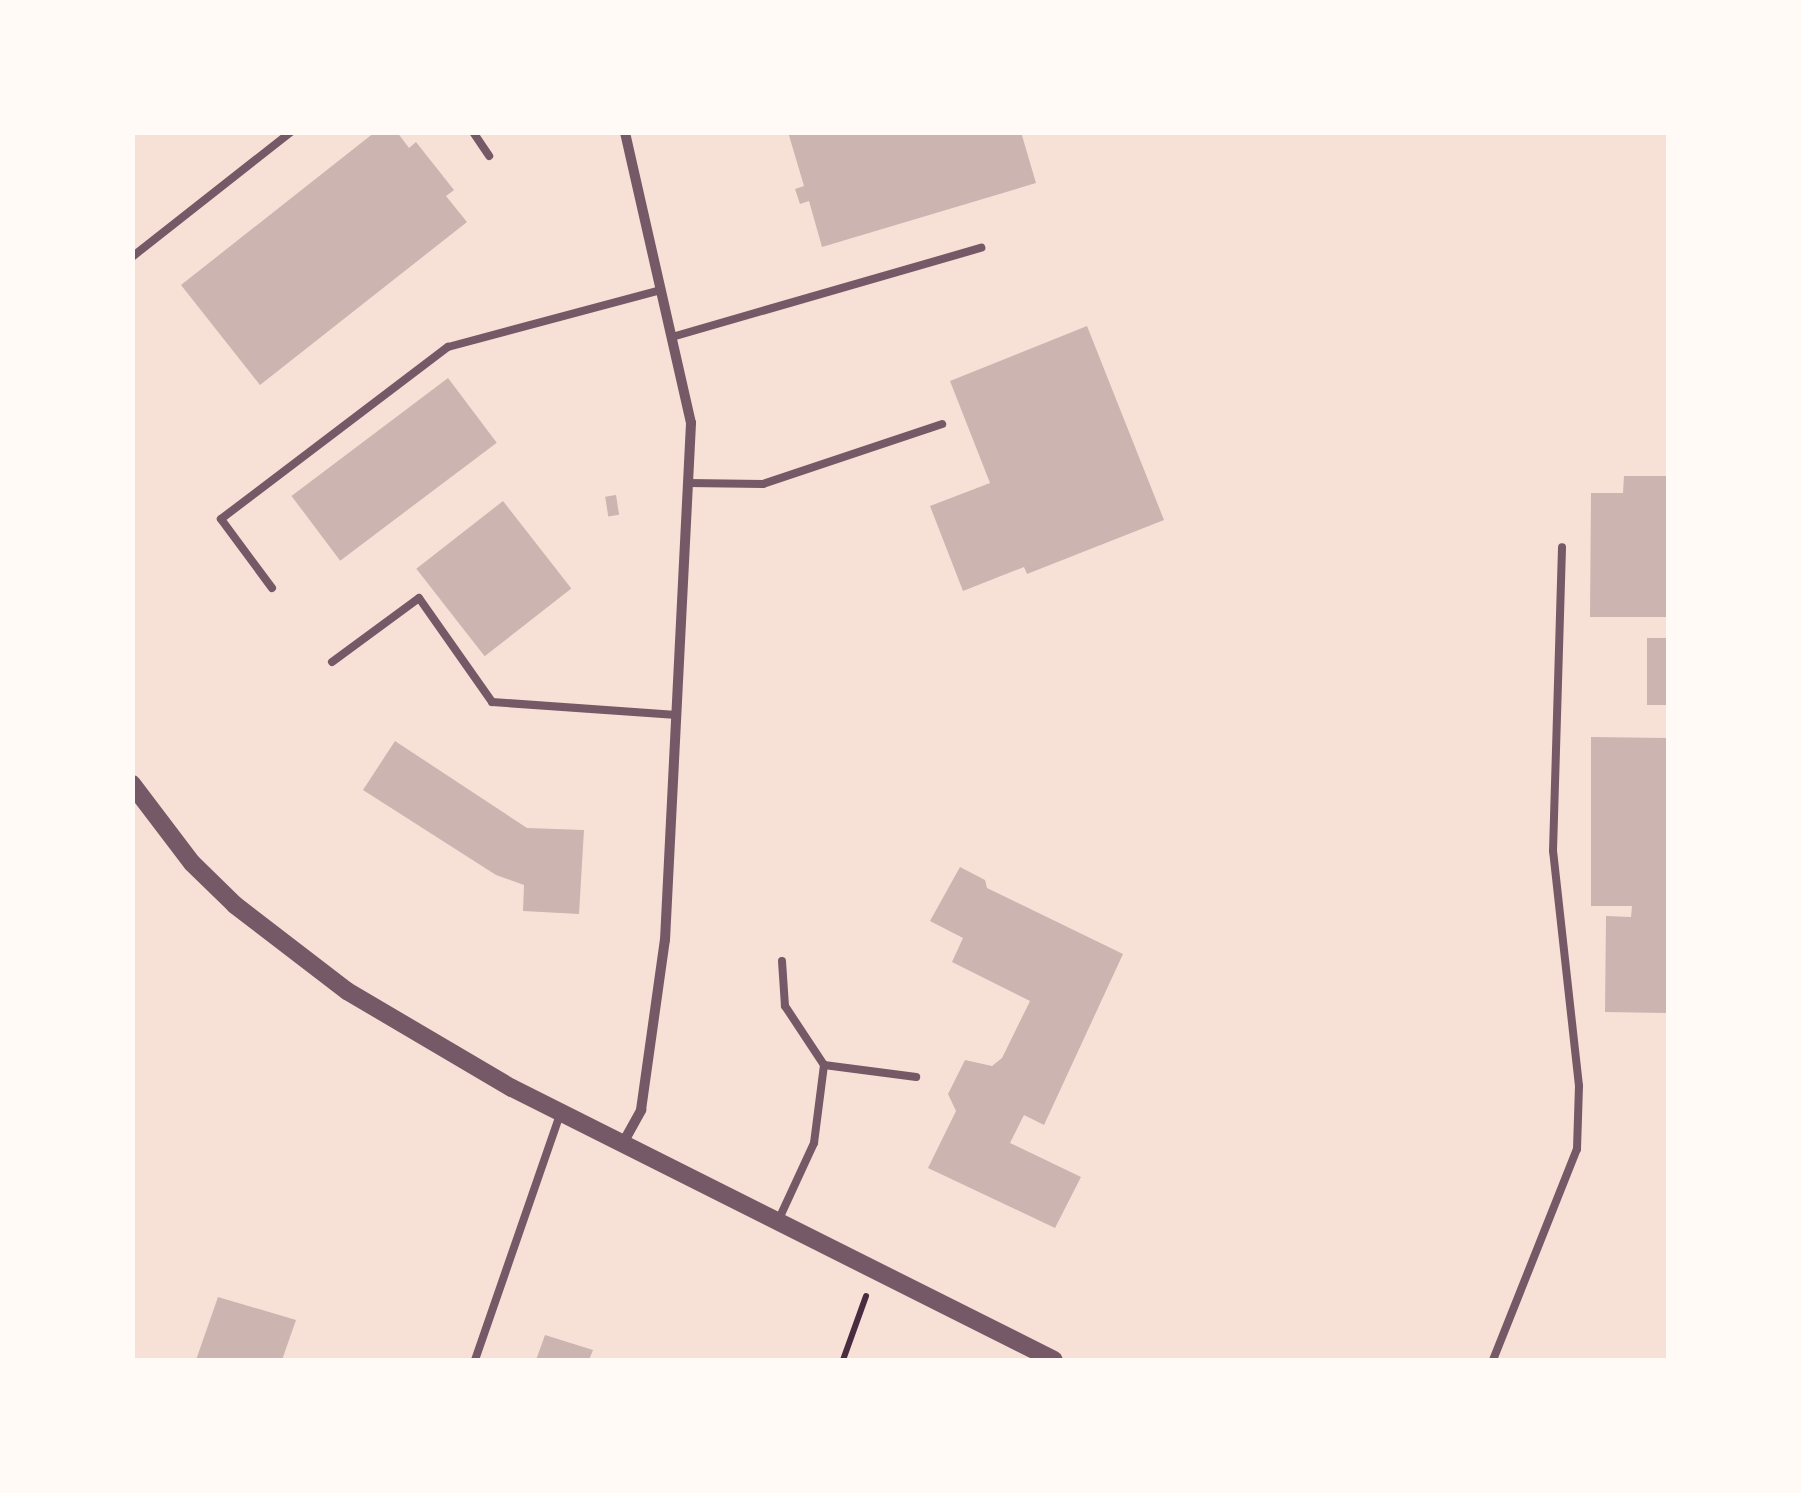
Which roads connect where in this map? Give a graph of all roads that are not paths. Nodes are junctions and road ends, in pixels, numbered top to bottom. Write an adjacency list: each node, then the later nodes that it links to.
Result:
1 (291, 132): 6 (lane)
2 (472, 132): 4 (lane)
3 (626, 132): 7 (street)
4 (489, 156)
5 (981, 248): 8 (lane)
6 (132, 256)
7 (661, 290): 8 (street); 12 (lane)
8 (672, 337): 10 (street)
9 (942, 424): 10 (lane)
10 (688, 483): 14 (street)
11 (1562, 547): 24 (lane)
12 (272, 588)
13 (332, 662): 14 (lane)
14 (676, 715): 20 (street)
15 (132, 784): 19 (street)
16 (782, 961): 17 (lane)
17 (824, 1065): 18 (lane); 21 (lane)
18 (916, 1077)
19 (560, 1112): 20 (street); 22 (lane)
20 (623, 1143): 21 (street)
21 (778, 1221): 23 (street)
22 (475, 1360)
23 (1054, 1360)
24 (1493, 1360)

